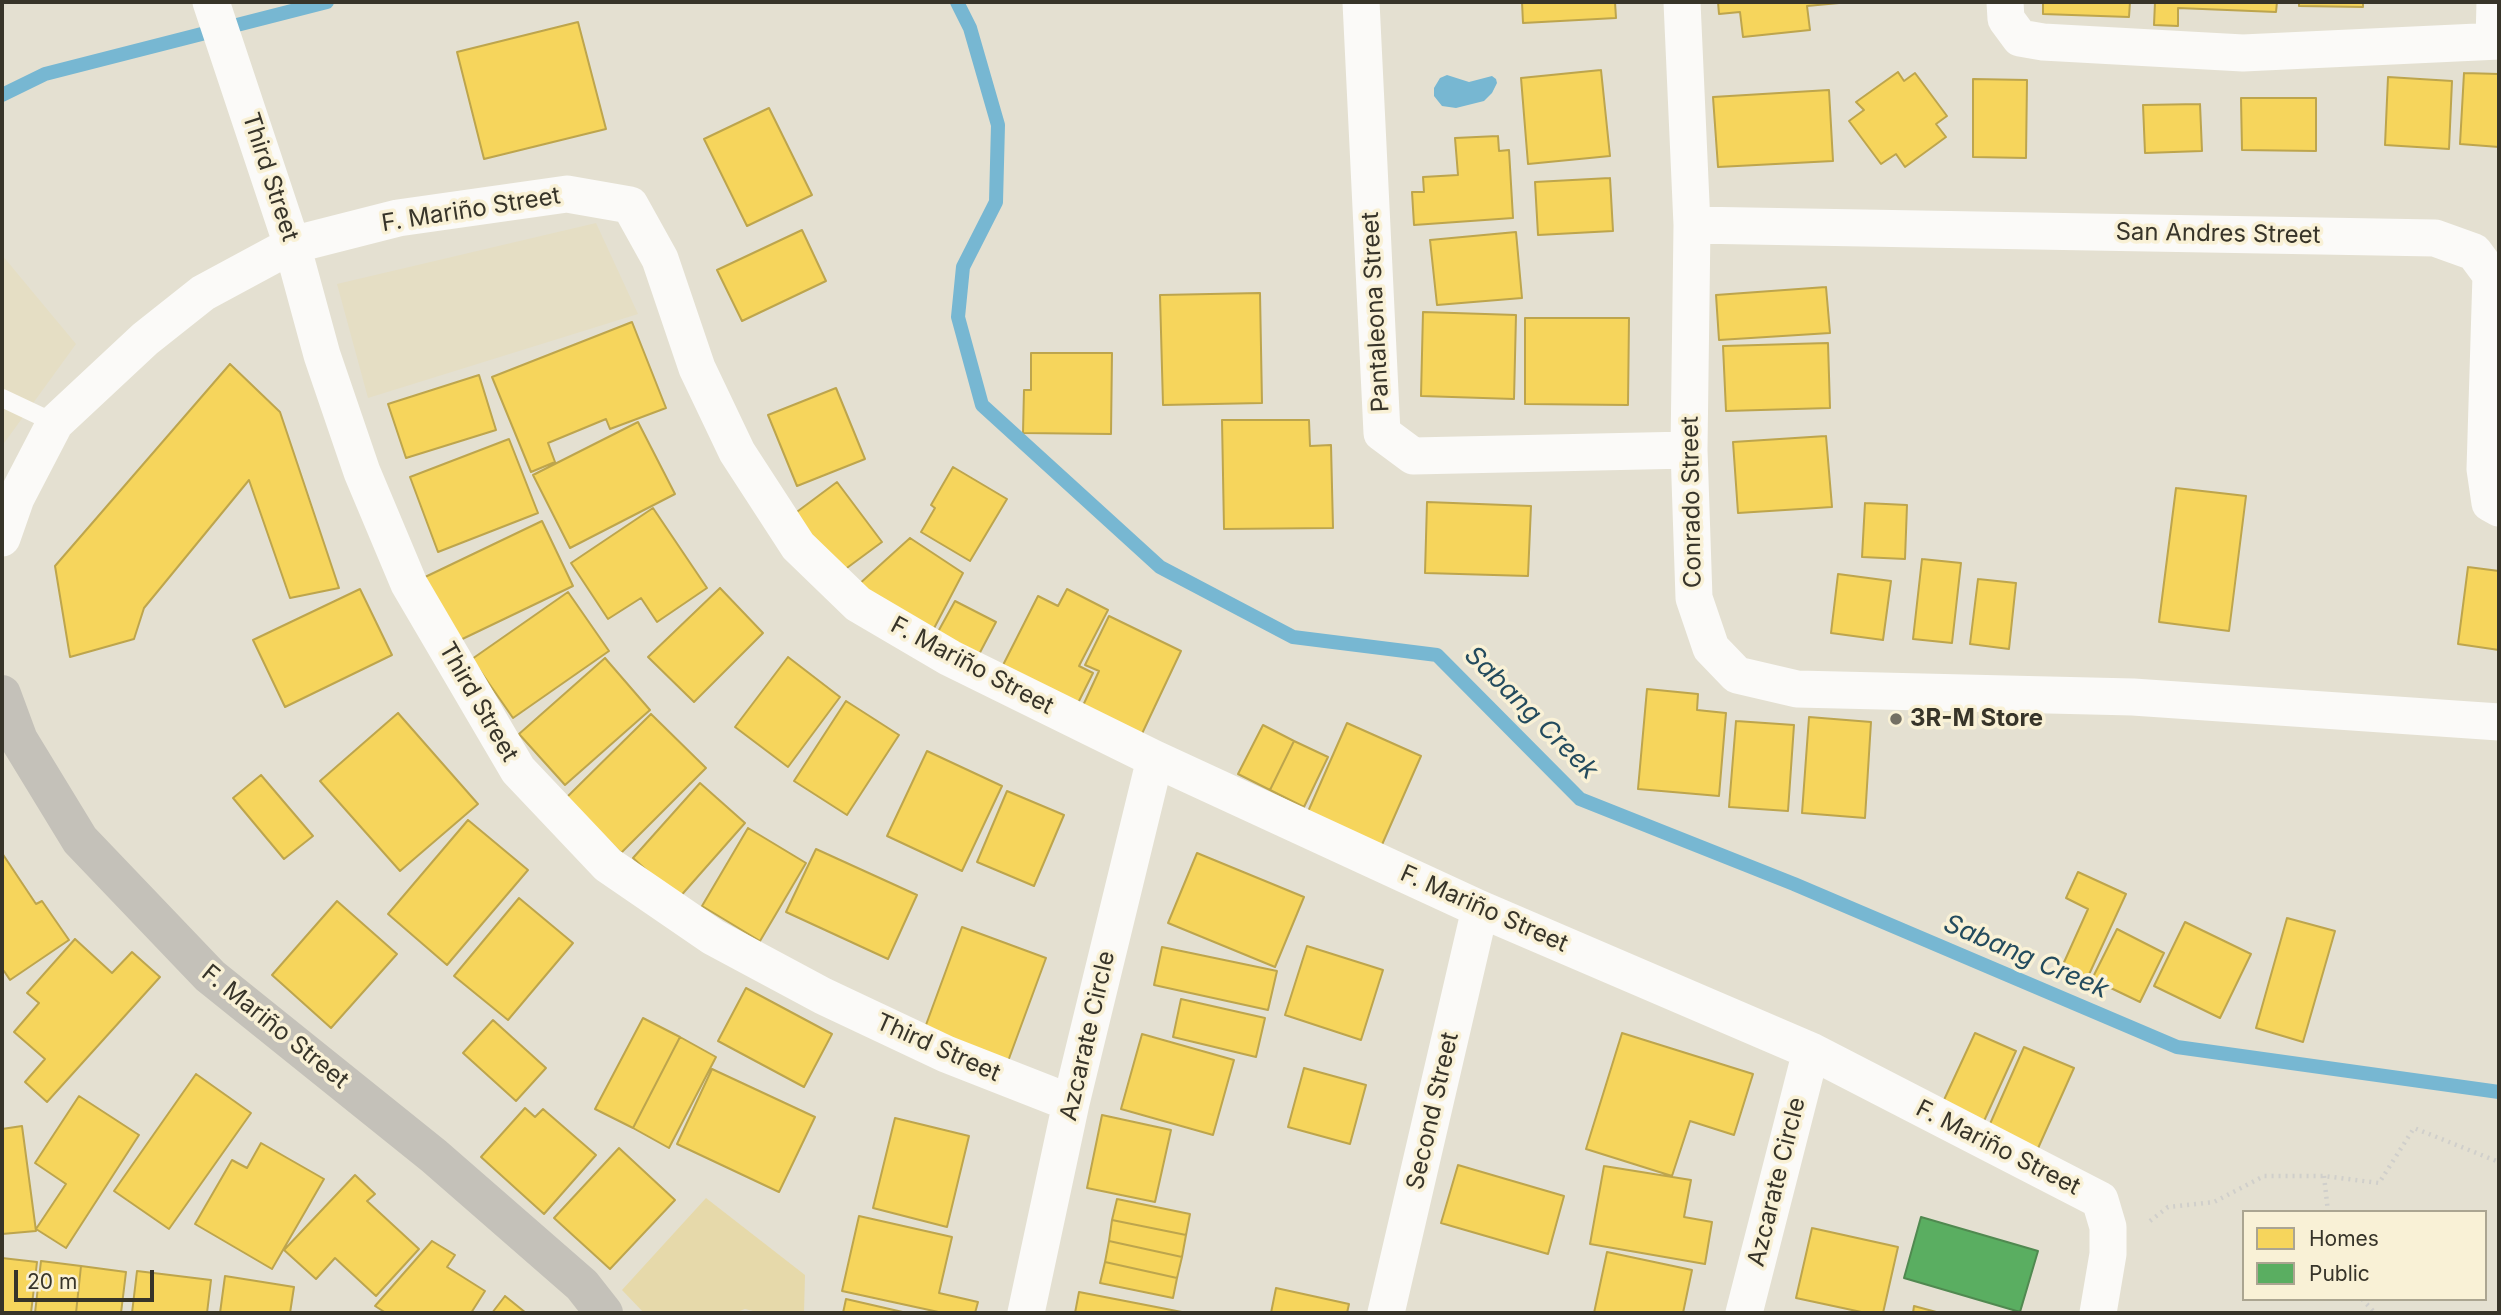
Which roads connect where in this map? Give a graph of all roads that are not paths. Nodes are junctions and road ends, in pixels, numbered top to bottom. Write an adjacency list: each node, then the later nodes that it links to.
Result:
1 (1361, 2): 11 (street, Pantaleona Street)
2 (1682, 2): 7 (street, Conrado Street)
3 (2005, 2): 6 (street)
4 (2495, 2): 6 (street)
5 (215, 11): 8 (street, Third Street)
6 (2497, 41)
7 (1692, 225): 11 (street, Conrado Street); 12 (street, San Andres Street)
8 (292, 246): 10 (street, F. Mariño Street); 16 (street, F. Mariño Street); 19 (street, Third Street)
9 (2, 398): 10 (lane)
10 (55, 423): 13 (street, F. Mariño Street)
11 (1689, 450): 15 (street, Conrado Street)
12 (2499, 508)
13 (2, 538)
14 (2, 694): 20 (street, F. Mariño Street)
15 (2499, 722)
16 (1155, 759): 17 (street, F. Mariño Street); 19 (street, Azcarate Circle)
17 (1480, 909): 18 (street, F. Mariño Street); 22 (street, Second Street)
18 (1811, 1051): 23 (street, Azcarate Circle); 24 (street, F. Mariño Street)
19 (1071, 1103): 21 (street, Azcarate Circle)
20 (604, 1313)
21 (1026, 1313)
22 (1386, 1313)
23 (1744, 1313)
24 (2098, 1313)

